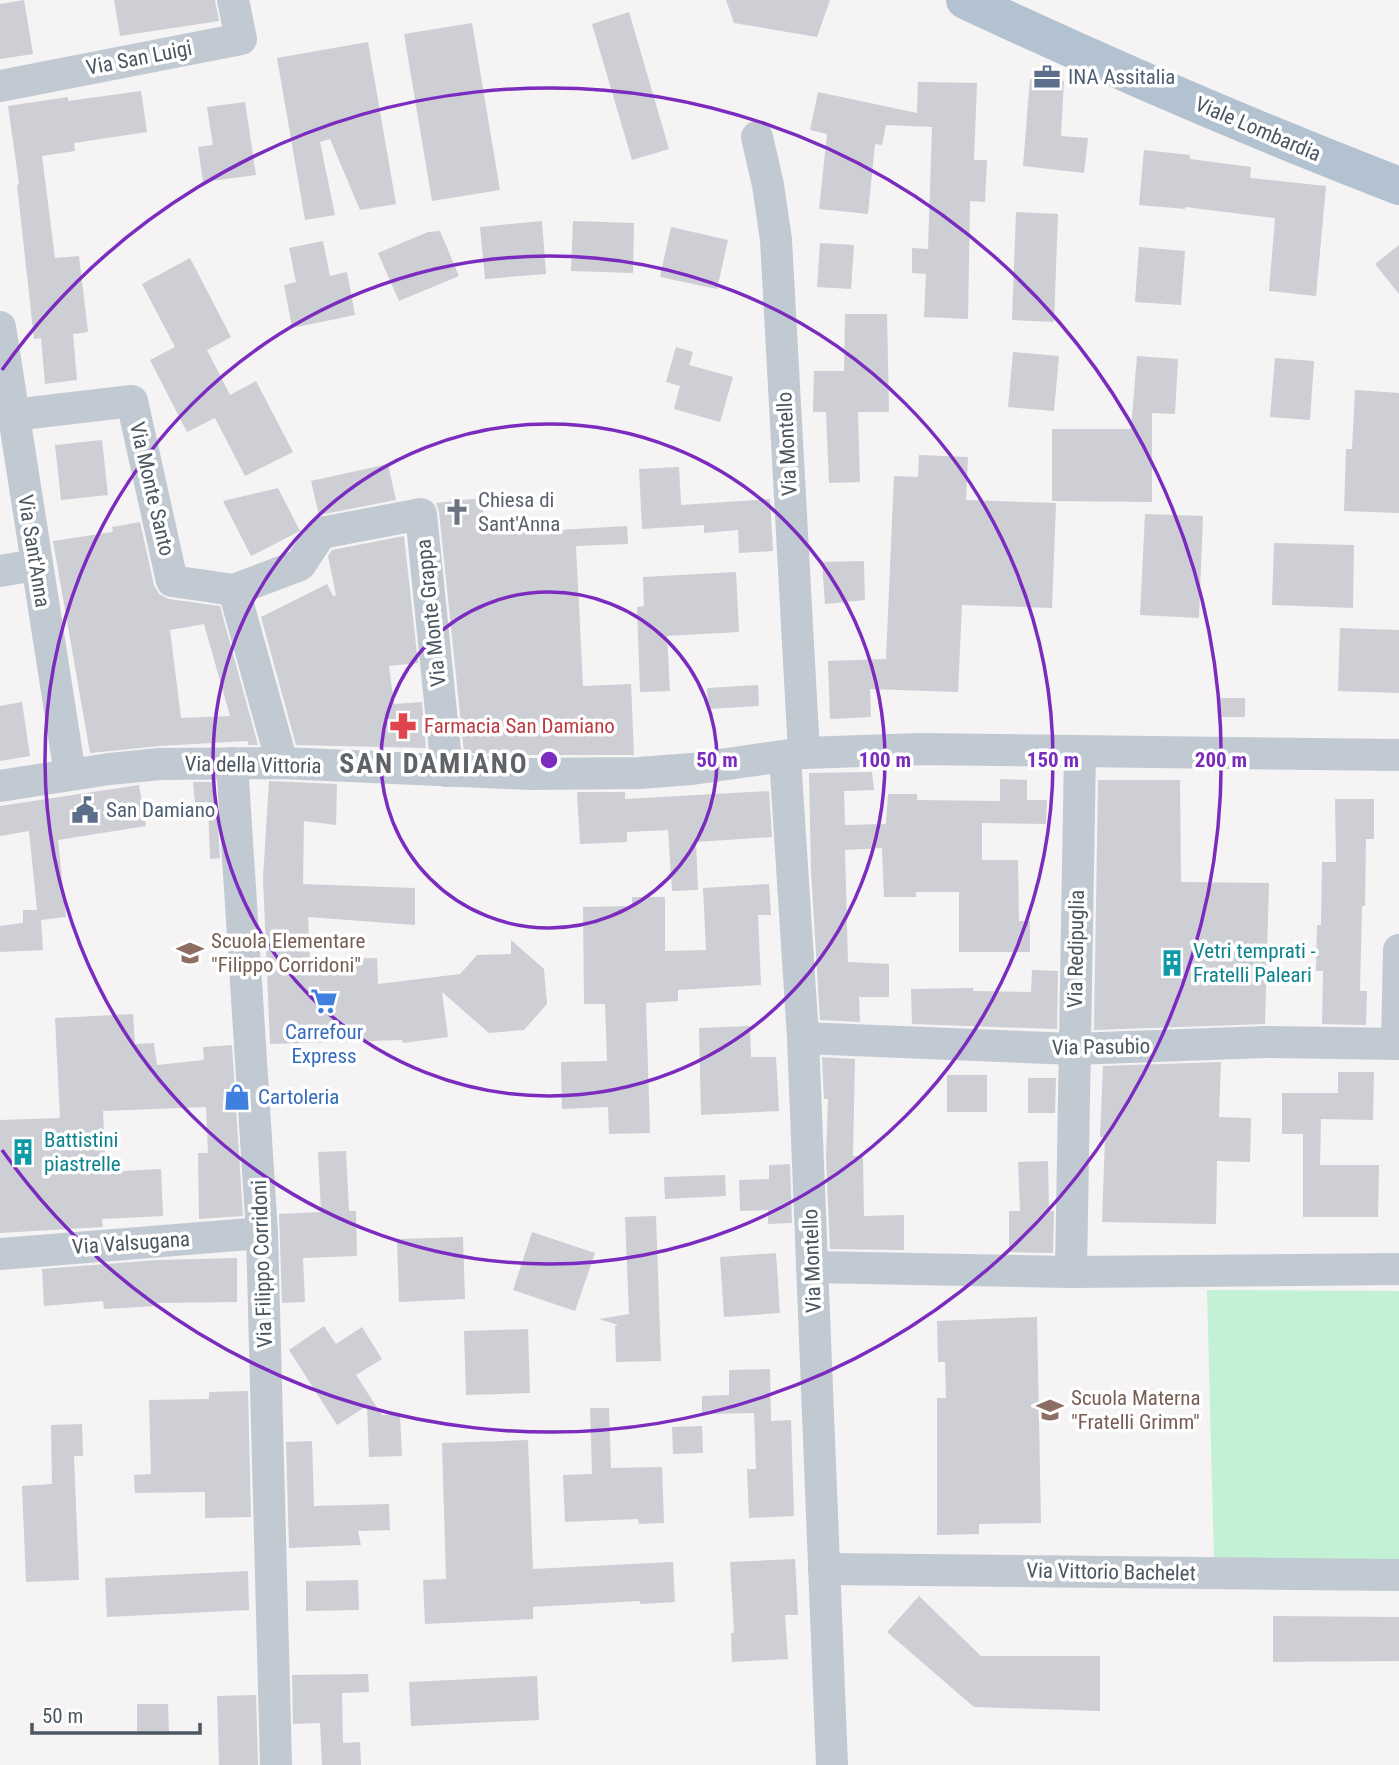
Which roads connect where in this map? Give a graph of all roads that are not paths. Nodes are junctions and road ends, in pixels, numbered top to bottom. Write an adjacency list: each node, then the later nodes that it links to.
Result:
1 (233, 0): 3 (street, Via San Luigi)
2 (965, 0): 5 (main road, Viale Lombardia)
3 (0, 86)
4 (757, 136): 12 (street, Via Montello)
5 (1399, 186)
6 (0, 327): 7 (street, Via Sant'Anna)
7 (13, 415): 8 (street, Via Sant'Anna); 10 (street, Via Monte Santo)
8 (35, 565): 9 (street); 17 (street, Via Sant'Anna)
9 (0, 571)
10 (234, 590): 15 (street); 16 (street, Via Monte Grappa)
11 (1080, 752): 12 (street, Via della Vittoria); 13 (street, Via della Vittoria); 22 (street, Via Redipuglia)
12 (794, 755): 16 (street, Via della Vittoria); 20 (street, Via Montello)
13 (1399, 755)
14 (232, 763): 15 (street, Via della Vittoria); 17 (street, Via della Vittoria); 23 (street, Via Filippo Corridoni)
15 (282, 763): 16 (street, Via della Vittoria)
16 (447, 771)
17 (69, 774): 18 (street, Via della Vittoria)
18 (0, 786)
19 (1399, 950): 21 (street)
20 (803, 1038): 22 (street, Via Pasubio); 25 (street, Via Montello)
21 (1398, 1044): 22 (street, Via Pasubio)
22 (1074, 1049): 27 (street, Via Redipuglia)
23 (262, 1233): 24 (street, Via Valsugana); 30 (street, Via Filippo Corridoni)
24 (0, 1254)
25 (812, 1267): 27 (street); 28 (street, Via Montello)
26 (1399, 1269): 27 (street)
27 (1071, 1272)
28 (824, 1569): 29 (street, Via Vittorio Bachelet); 31 (street, Via Montello)
29 (1399, 1575)
30 (276, 1765)
31 (832, 1765)

